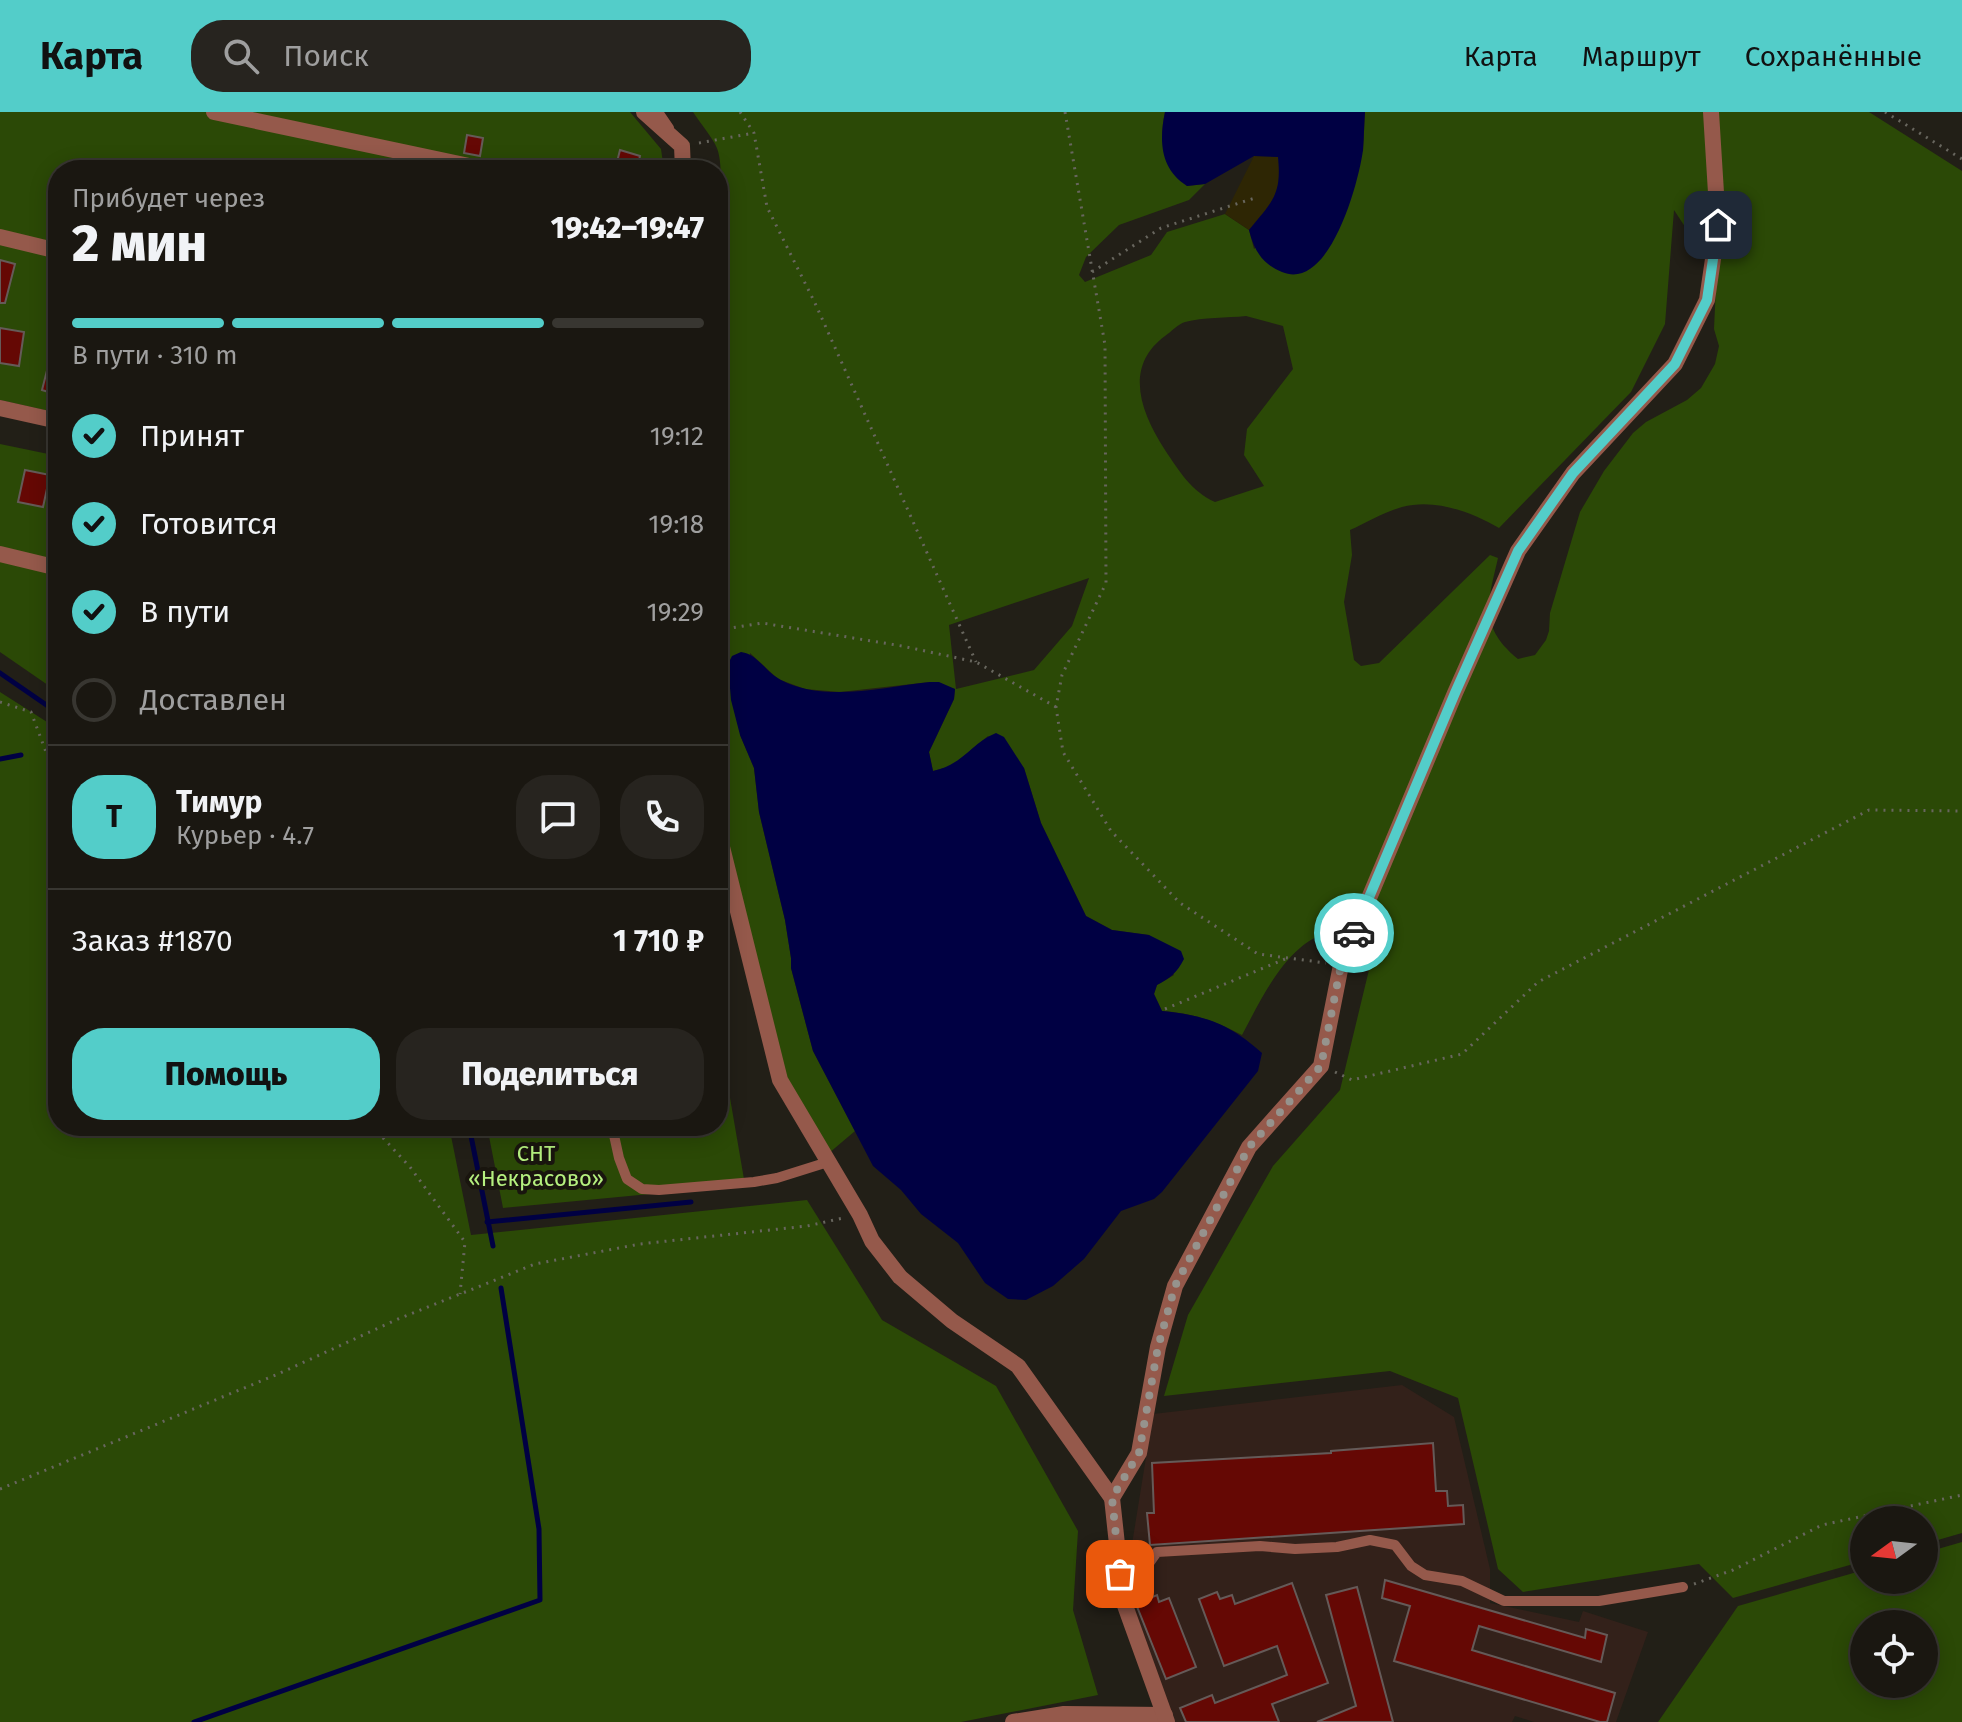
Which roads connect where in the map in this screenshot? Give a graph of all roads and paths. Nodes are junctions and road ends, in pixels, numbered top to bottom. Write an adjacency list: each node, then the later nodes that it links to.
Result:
1 (214, 112): 11 (street)
2 (644, 112): 9 (street)
3 (658, 112): 9 (lane)
4 (740, 112): 8 (path)
5 (1065, 112): 16 (path)
6 (1711, 112): 29 (street)
7 (1885, 112): 10 (path)
8 (754, 133): 9 (path); 22 (path)
9 (682, 146): 12 (street)
10 (1962, 159)
11 (441, 160)
12 (683, 160)
13 (1258, 197): 16 (path)
14 (0, 237): 15 (street)
15 (48, 249)
16 (1092, 272): 24 (path)
17 (0, 408): 18 (street)
18 (48, 419)
19 (0, 554): 20 (street)
20 (48, 566)
21 (728, 628): 22 (path)
22 (976, 662): 24 (path)
23 (0, 702): 25 (path)
24 (1056, 707): 28 (path)
25 (48, 757)
26 (1962, 811): 31 (path)
27 (728, 899): 34 (street)
28 (1289, 958): 29 (path); 30 (path)
29 (1341, 965): 31 (street)
30 (1165, 1009)
31 (1321, 1066): 39 (street)
32 (381, 1136): 36 (path)
33 (614, 1136): 34 (lane)
34 (828, 1162): 35 (street)
35 (860, 1215): 36 (path); 39 (street)
36 (460, 1294): 37 (path)
37 (0, 1489)
38 (1962, 1495): 40 (path)
39 (1112, 1498): 41 (street)
40 (1683, 1587): 41 (lane)
41 (1123, 1600): 42 (street)
42 (1163, 1720): 43 (street)
43 (1013, 1722)

